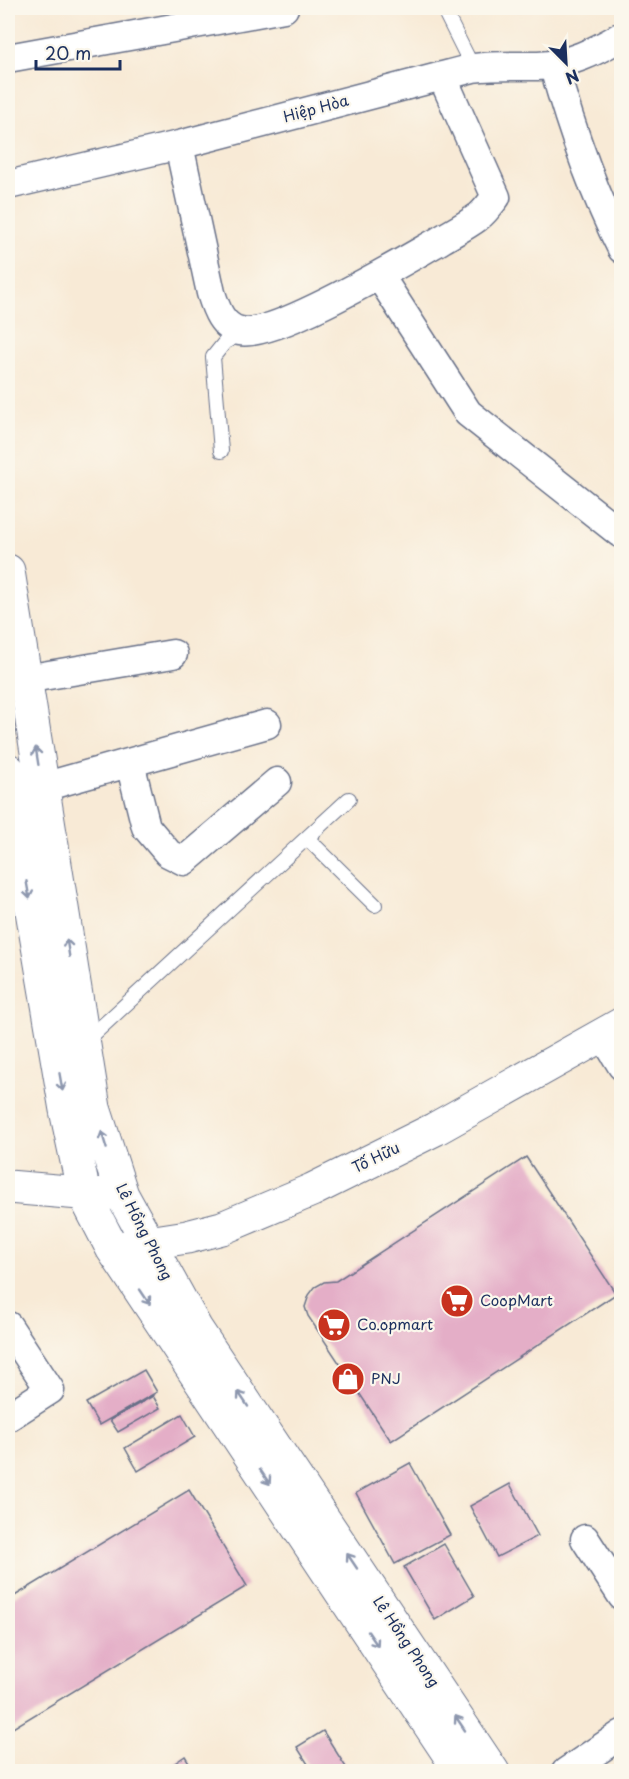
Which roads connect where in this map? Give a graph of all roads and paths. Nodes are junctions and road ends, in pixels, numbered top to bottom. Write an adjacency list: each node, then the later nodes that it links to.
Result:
1 (284, 8): 4 (street)
2 (444, 8): 6 (lane)
3 (621, 36): 5 (street, Hiệp Hòa)
4 (8, 58)
5 (553, 64): 6 (street, Hiệp Hòa); 10 (street)
6 (473, 68): 7 (street, Hiệp Hòa)
7 (442, 76): 8 (street, Hiệp Hòa); 11 (street)
8 (179, 145): 9 (street, Hiệp Hòa); 12 (street)
9 (8, 185)
10 (621, 249)
11 (379, 275): 12 (street); 14 (street)
12 (243, 332): 13 (lane)
13 (221, 451)
14 (620, 533)
15 (8, 571): 17 (main road, Lê Hồng Phong)
16 (173, 654): 17 (street)
17 (25, 679): 22 (main road, Lê Hồng Phong, one-way to 17)
18 (267, 724): 19 (street)
19 (130, 763): 21 (street); 22 (street)
20 (8, 770): 24 (main road, Lê Hồng Phong)
21 (277, 782)
22 (43, 787): 28 (main road, Lê Hồng Phong, one-way to 22)
23 (349, 799): 25 (lane)
24 (11, 808): 31 (main road, Lê Hồng Phong, one-way to 31)
25 (307, 838): 26 (lane); 28 (lane)
26 (375, 905)
27 (612, 1030): 29 (street); 33 (main road, Tố Hữu)
28 (84, 1044): 32 (main road, Lê Hồng Phong, one-way to 28)
29 (621, 1066)
30 (8, 1187): 31 (main road)
31 (84, 1194): 32 (main road); 34 (main road, Lê Hồng Phong)
32 (122, 1196): 33 (main road, Lê Hồng Phong)
33 (148, 1244): 34 (main road, Tố Hữu); 41 (main road, Lê Hồng Phong, one-way to 33)
34 (112, 1248): 40 (main road, Lê Hồng Phong, one-way to 40)
35 (8, 1326): 36 (street)
36 (8, 1417)
37 (585, 1539): 38 (street)
38 (621, 1596)
39 (621, 1734): 42 (street)
40 (461, 1772)
41 (493, 1772)
42 (566, 1772)

